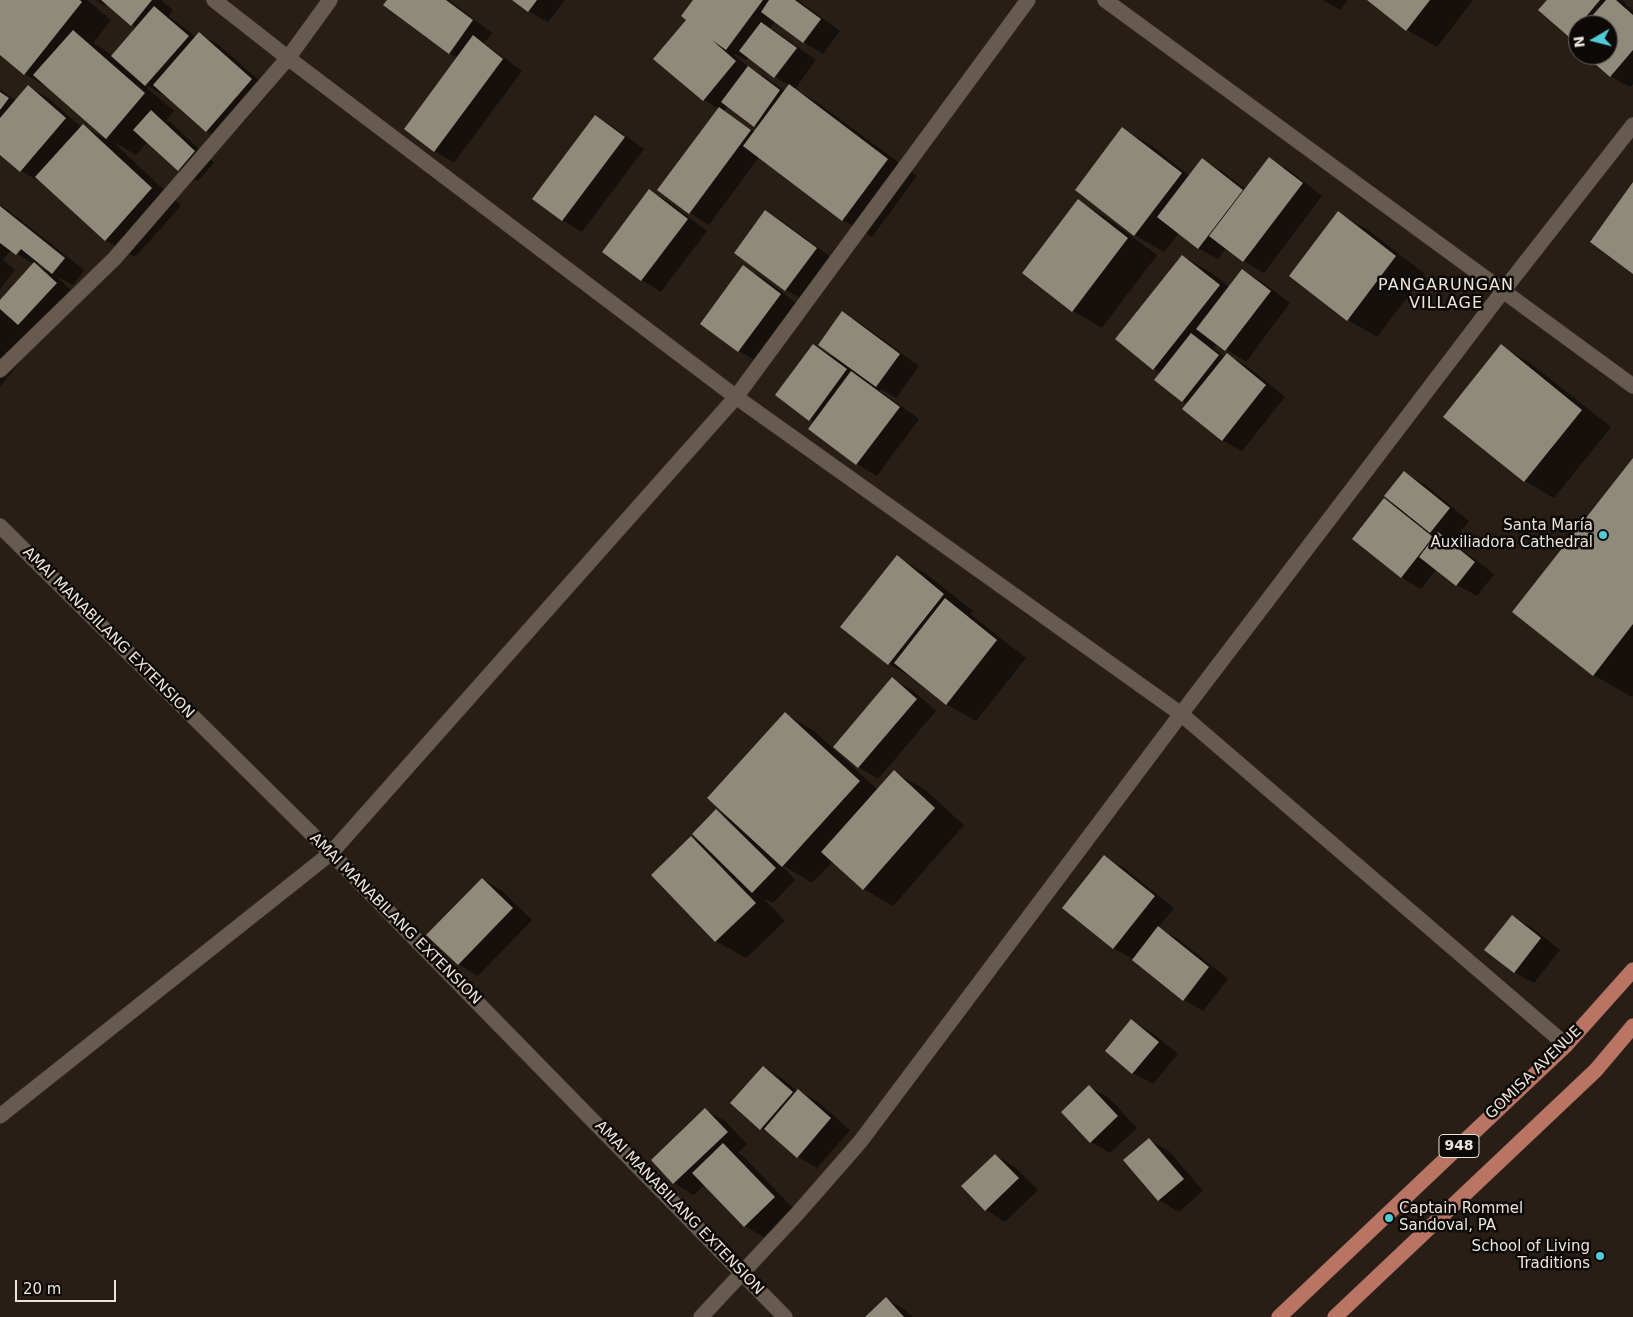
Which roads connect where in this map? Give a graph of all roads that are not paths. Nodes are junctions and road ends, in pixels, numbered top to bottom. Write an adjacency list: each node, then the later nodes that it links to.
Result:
1 (214, 0): 5 (street)
2 (330, 0): 5 (street)
3 (1028, 0): 10 (street)
4 (1105, 0): 7 (street)
5 (288, 58): 8 (street); 10 (street)
6 (1633, 125): 7 (street)
7 (1503, 291): 9 (street); 12 (street)
8 (0, 370)
9 (1633, 386)
10 (736, 397): 12 (street); 13 (street)
11 (0, 526): 13 (street, AMAI MANABILANG EXTENSION)
12 (1181, 714): 16 (street); 18 (street)
13 (331, 853): 17 (street); 18 (street, AMAI MANABILANG EXTENSION)
14 (1633, 970): 16 (main road, GOMISA AVENUE / 948)
15 (1633, 1026): 22 (main road, 948)
16 (1566, 1045): 21 (main road, GOMISA AVENUE / 948)
17 (0, 1116)
18 (743, 1273): 19 (street); 20 (street, AMAI MANABILANG EXTENSION)
19 (701, 1317)
20 (785, 1317)
21 (1278, 1317)
22 (1335, 1317)

